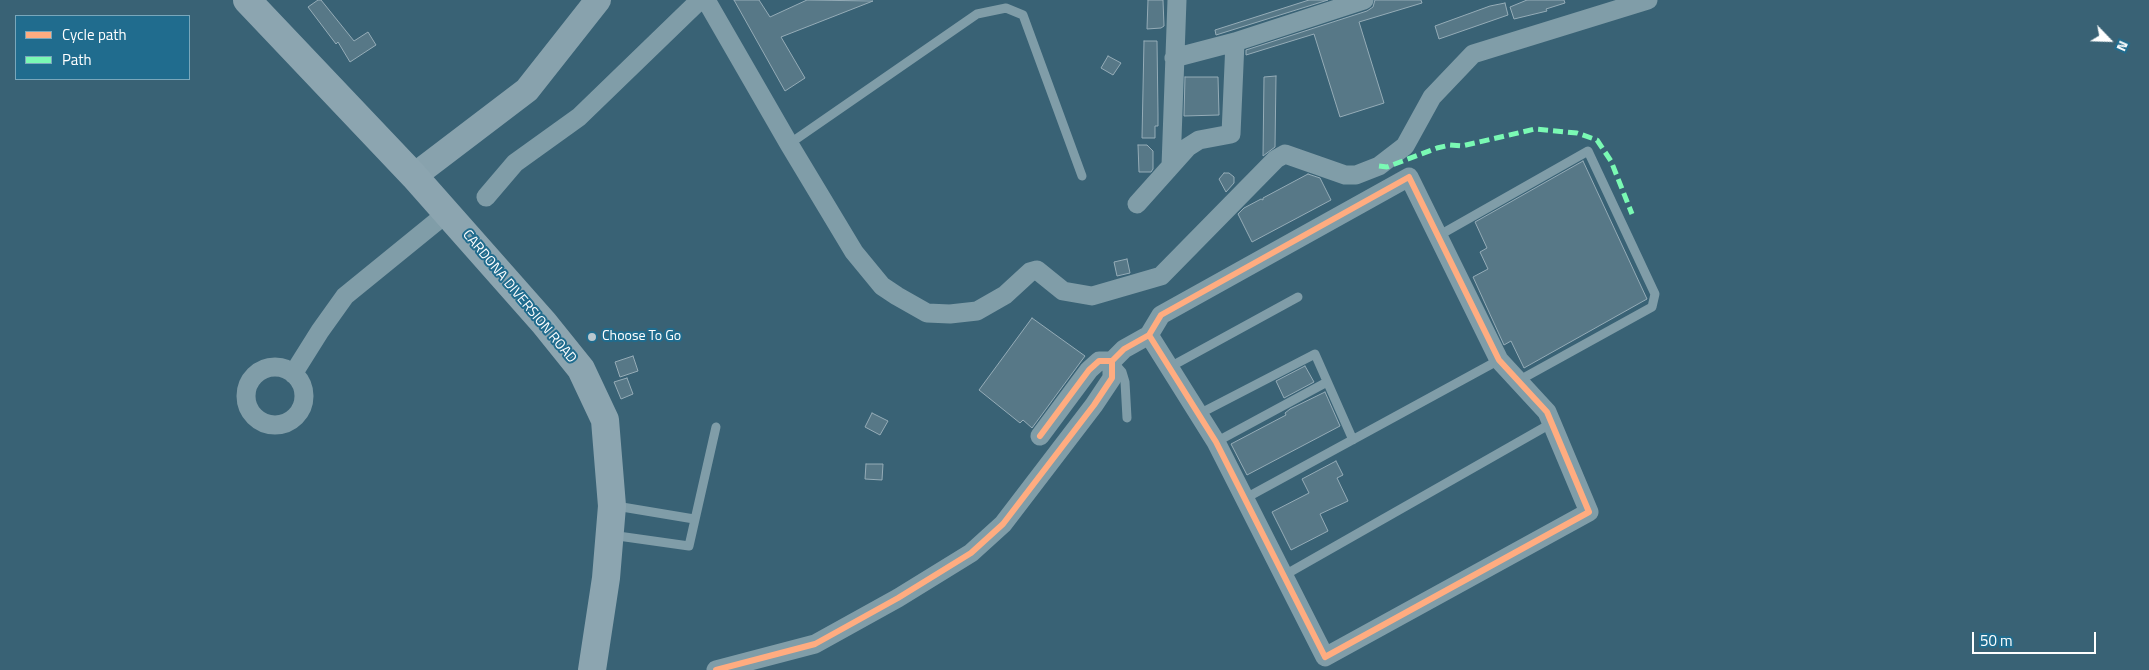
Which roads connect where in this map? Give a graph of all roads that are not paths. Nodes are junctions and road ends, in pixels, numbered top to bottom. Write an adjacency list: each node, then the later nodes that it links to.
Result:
1 (247, 0): 12 (main road, CARDONA DIVERSION ROAD)
2 (598, 0): 12 (street)
3 (700, 0): 14 (street)
4 (706, 0): 10 (street)
5 (1176, 0): 9 (street)
6 (1364, 0): 8 (street)
7 (1648, 0): 10 (street)
8 (1235, 42): 9 (street); 11 (street)
9 (1174, 58): 11 (street)
10 (788, 144): 13 (lane)
11 (1171, 166): 15 (street)
12 (414, 176): 16 (main road, CARDONA DIVERSION ROAD)
13 (1082, 176)
14 (486, 197)
15 (1137, 204)
16 (447, 213): 23 (street); 34 (main road, CARDONA DIVERSION ROAD)
17 (1438, 236): 19 (street); 20 (street); 24 (lane)
18 (1298, 297): 22 (lane)
19 (1149, 335): 21 (street); 22 (street)
20 (1500, 360): 24 (street); 31 (lane)
21 (1112, 361): 27 (lane); 30 (street); 39 (street)
22 (1170, 367): 26 (street)
23 (293, 374)
24 (1518, 381): 28 (street)
25 (1327, 382): 26 (lane); 31 (lane); 32 (lane)
26 (1199, 414): 32 (street)
27 (1126, 418)
28 (1552, 423): 37 (lane); 37 (street)
29 (716, 427): 35 (lane)
30 (1040, 436)
31 (1353, 440): 33 (lane)
32 (1216, 442): 33 (street)
33 (1244, 498): 37 (street)
34 (612, 506): 35 (lane); 36 (main road, CARDONA DIVERSION ROAD)
35 (694, 518): 36 (lane)
36 (610, 535): 38 (main road, CARDONA DIVERSION ROAD)
37 (1283, 576)
38 (592, 670)
39 (716, 670)

